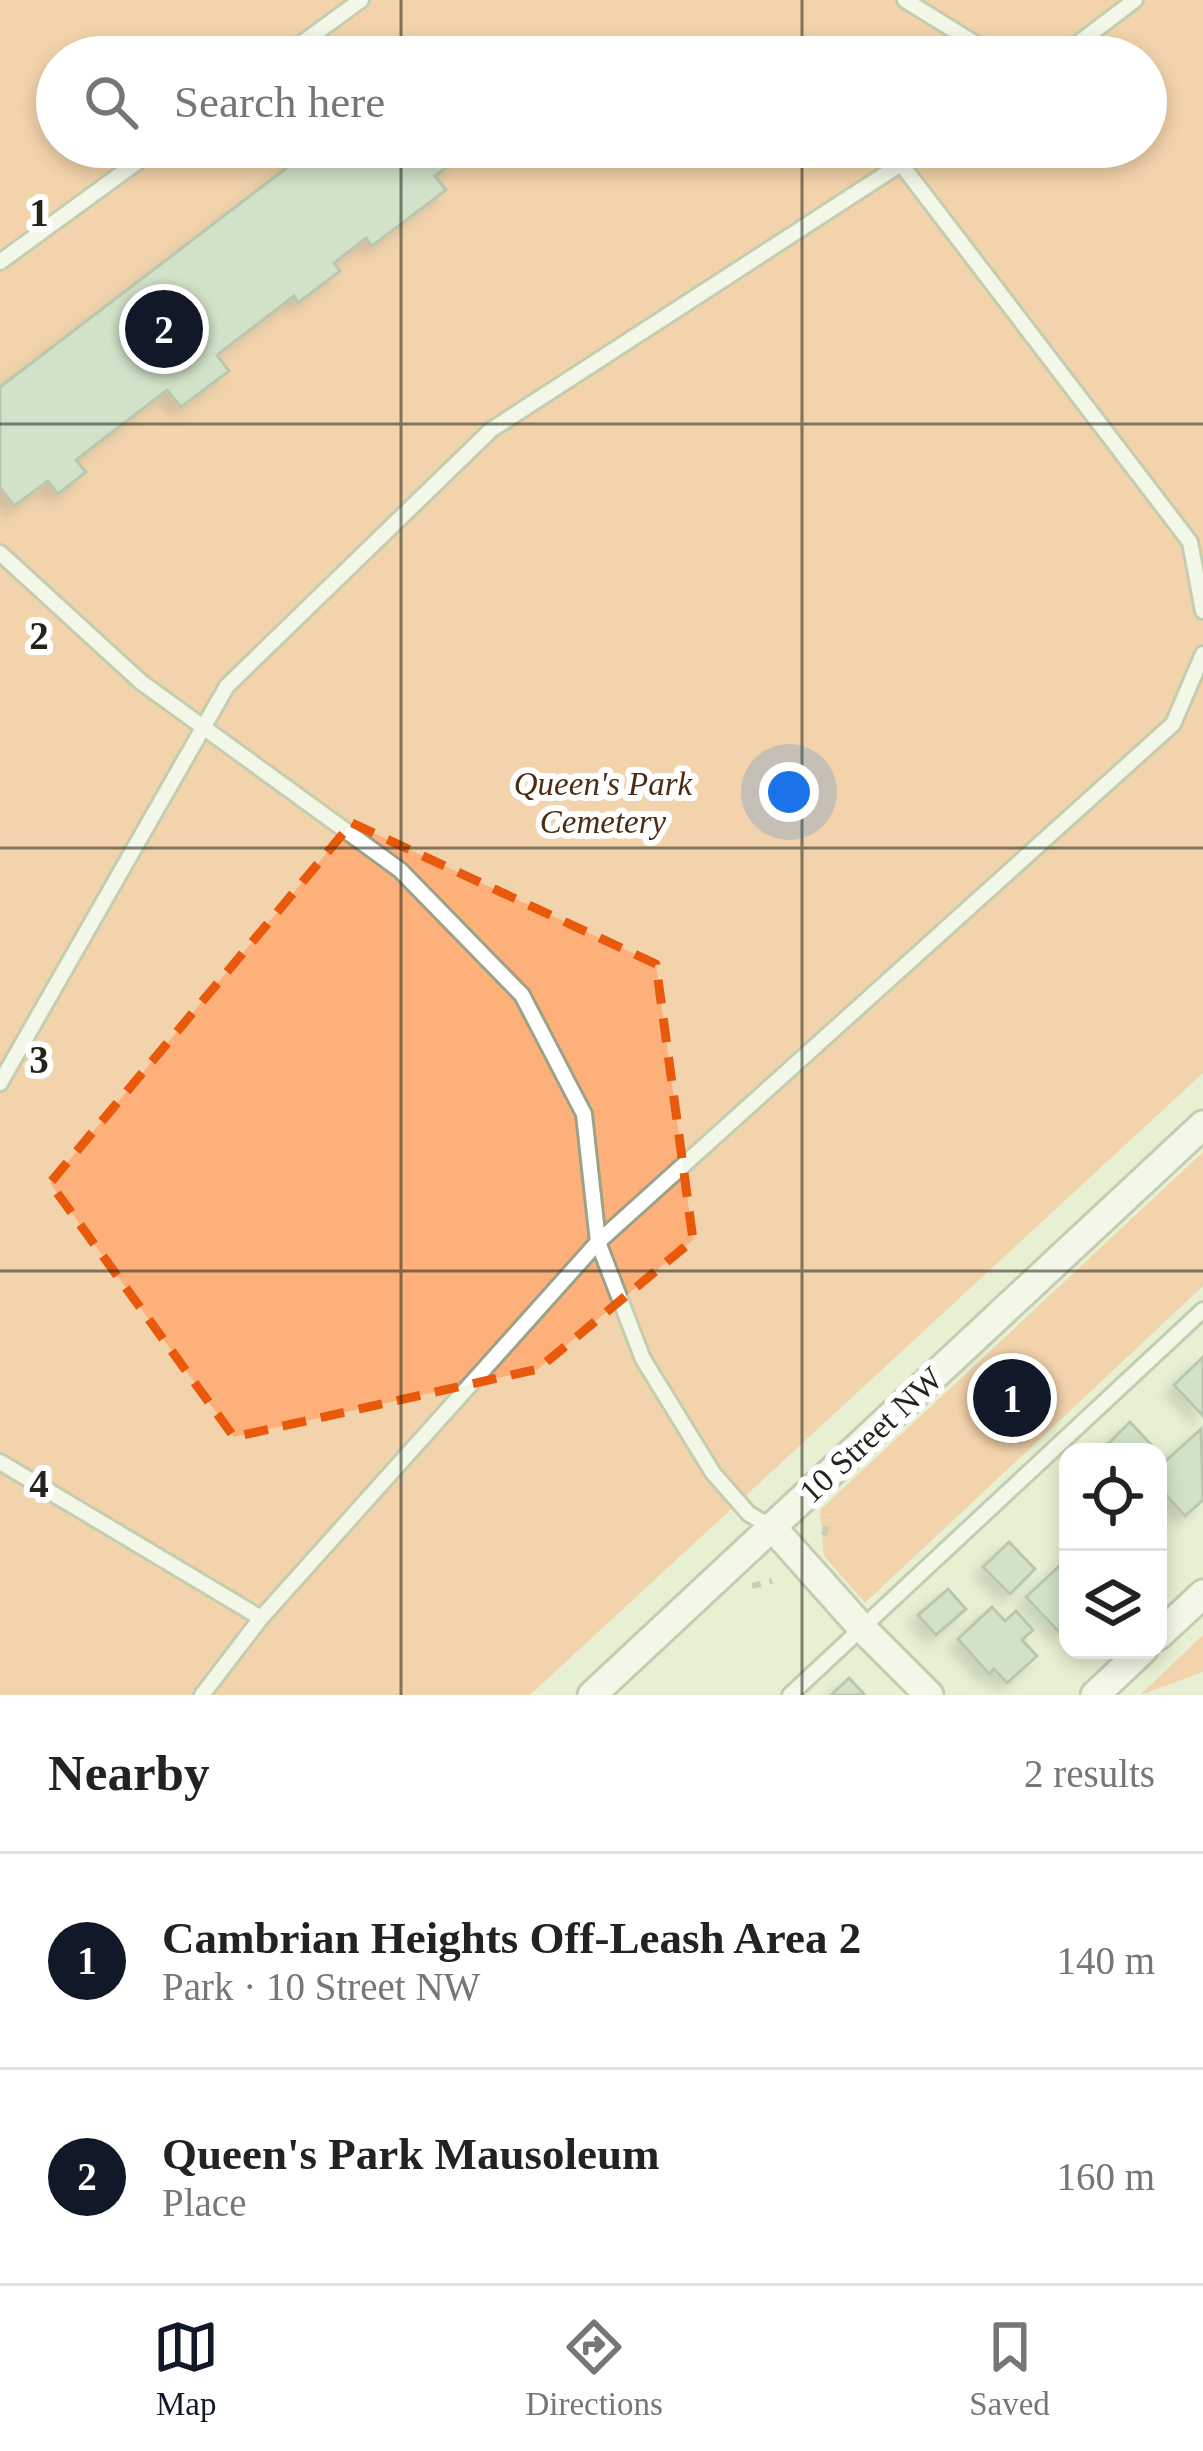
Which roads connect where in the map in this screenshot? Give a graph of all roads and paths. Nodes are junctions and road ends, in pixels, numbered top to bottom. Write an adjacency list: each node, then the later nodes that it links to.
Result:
1 (361, 0): 4 (lane)
2 (905, 0): 5 (lane)
3 (1135, 0): 6 (lane)
4 (312, 36)
5 (963, 36)
6 (1088, 36)
7 (129, 168): 10 (lane)
8 (895, 168): 14 (lane)
9 (904, 168): 12 (lane)
10 (0, 262)
11 (0, 554): 14 (lane)
12 (1203, 611)
13 (1203, 654): 17 (lane)
14 (203, 724): 15 (lane); 17 (lane)
15 (0, 1083)
16 (1203, 1125): 20 (street, 10 Street NW)
17 (598, 1242): 20 (lane); 22 (lane)
18 (1203, 1310): 23 (lane)
19 (0, 1462): 22 (lane)
20 (772, 1527): 23 (street); 27 (street, 10 Street NW)
21 (1203, 1594): 24 (street)
22 (261, 1618): 26 (lane)
23 (862, 1628): 28 (lane); 29 (street)
24 (1167, 1628)
25 (1133, 1659): 30 (street)
26 (202, 1695)
27 (592, 1695)
28 (790, 1695)
29 (928, 1695)
30 (1095, 1695)

